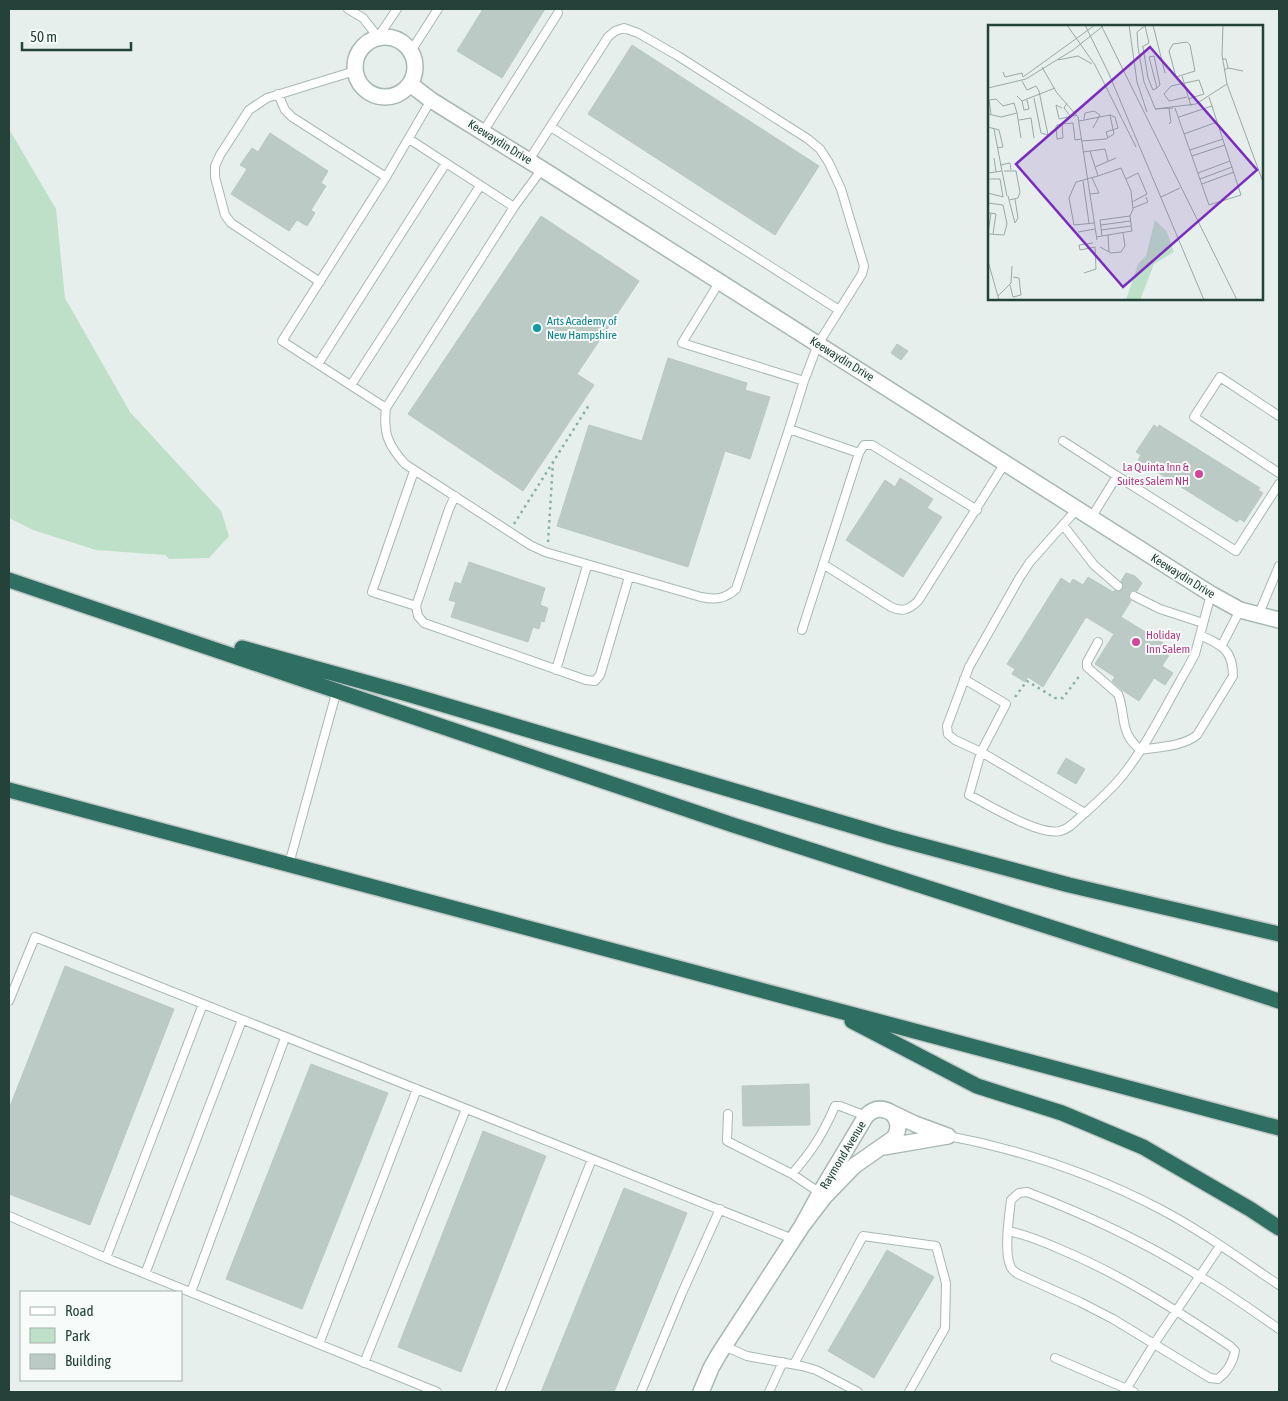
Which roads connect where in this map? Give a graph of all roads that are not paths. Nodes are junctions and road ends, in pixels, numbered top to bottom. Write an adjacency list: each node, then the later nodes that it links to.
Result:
1 (348, 9): 5 (lane)
2 (397, 9): 5 (lane)
3 (438, 9): 6 (lane)
4 (558, 13): 12 (lane)
5 (378, 37): 6 (street); 7 (street)
6 (411, 51): 8 (street)
7 (355, 71): 8 (street); 9 (lane)
8 (410, 84): 10 (street, Keewaydin Drive)
9 (278, 94): 17 (lane); 20 (lane)
10 (431, 100): 12 (street, Keewaydin Drive); 13 (lane)
11 (551, 127): 14 (lane); 22 (lane); 22 (lane)
12 (483, 132): 14 (street, Keewaydin Drive)
13 (408, 139): 15 (lane); 17 (lane)
14 (529, 160): 16 (street, Keewaydin Drive)
15 (446, 163): 18 (lane); 24 (lane)
16 (542, 169): 19 (lane); 21 (street, Keewaydin Drive)
17 (386, 177): 20 (lane)
18 (480, 186): 19 (lane); 26 (lane)
19 (514, 207): 27 (lane)
20 (320, 282): 24 (lane)
21 (720, 282): 23 (street, Keewaydin Drive); 25 (lane)
22 (839, 310): 23 (lane)
23 (818, 344): 25 (lane); 32 (street, Keewaydin Drive)
24 (318, 364): 26 (lane)
25 (804, 381): 29 (lane)
26 (351, 385): 27 (lane)
27 (386, 408): 33 (lane)
28 (1279, 416): 34 (lane)
29 (788, 429): 31 (lane); 45 (lane)
30 (1063, 441): 35 (lane)
31 (859, 453): 39 (lane); 42 (lane)
32 (1006, 463): 38 (street, Keewaydin Drive); 39 (lane)
33 (414, 471): 37 (lane); 50 (lane)
34 (1279, 473)
35 (1118, 476): 36 (lane); 40 (lane)
36 (1279, 484)
37 (455, 496): 43 (lane); 50 (lane)
38 (1077, 509): 40 (street, Keewaydin Drive); 41 (lane)
39 (977, 510): 42 (lane)
40 (1091, 518): 48 (street, Keewaydin Drive)
41 (1063, 525): 47 (lane); 61 (lane)
42 (823, 564): 56 (lane)
43 (587, 566): 45 (lane); 60 (lane)
44 (1278, 570): 53 (lane)
45 (628, 577): 60 (lane)
46 (9, 580): 51 (highway)
47 (1118, 586)
48 (1211, 594): 52 (street, Keewaydin Drive); 55 (lane)
49 (1134, 596): 55 (lane)
50 (416, 606): 60 (lane)
51 (94, 607): 62 (highway); 68 (highway)
52 (1240, 610): 53 (street, Keewaydin Drive); 59 (lane)
53 (1258, 616): 54 (street, Keewaydin Drive)
54 (1279, 620)
55 (1203, 622): 57 (lane)
56 (802, 630)
57 (1200, 635): 59 (lane); 63 (lane)
58 (1098, 642): 63 (lane)
59 (1222, 645): 63 (lane)
60 (556, 670)
61 (964, 679): 64 (lane); 64 (lane)
62 (337, 690): 67 (lane); 70 (highway)
63 (1140, 750): 66 (lane)
64 (981, 752): 66 (lane); 66 (lane)
65 (9, 790): 67 (highway)
66 (1085, 813)
67 (288, 864): 72 (highway)
68 (1279, 934)
69 (9, 1001): 71 (lane)
70 (1279, 1001)
71 (203, 1004): 73 (lane); 93 (lane)
72 (828, 1008): 80 (highway); 89 (highway)
73 (242, 1020): 74 (lane); 94 (lane)
74 (285, 1038): 75 (lane); 97 (lane)
75 (417, 1089): 76 (lane); 100 (lane)
76 (466, 1109): 83 (lane); 105 (lane)
77 (892, 1112): 79 (street, Raymond Avenue); 81 (street); 82 (street, Raymond Avenue)
78 (728, 1114): 84 (lane)
79 (866, 1116): 84 (lane); 85 (street, Raymond Avenue)
80 (1279, 1128)
81 (948, 1136): 82 (street); 92 (lane)
82 (882, 1147): 88 (street, Raymond Avenue)
83 (592, 1159): 86 (lane); 109 (lane)
84 (792, 1174): 85 (lane)
85 (820, 1193): 88 (street, Raymond Avenue)
86 (720, 1210): 91 (lane); 110 (lane)
87 (9, 1216): 93 (lane)
88 (802, 1226): 91 (street, Raymond Avenue)
89 (1279, 1228)
90 (1008, 1231): 95 (lane); 98 (lane); 101 (lane)
91 (793, 1239): 102 (street, Raymond Avenue)
92 (1220, 1246): 95 (lane); 96 (lane)
93 (106, 1258): 94 (lane)
94 (145, 1274): 97 (lane)
95 (1200, 1276): 98 (lane); 99 (lane)
96 (1279, 1286)
97 (191, 1292): 100 (lane)
98 (1176, 1310): 101 (lane); 101 (lane)
99 (1279, 1329)
100 (319, 1344): 105 (lane)
101 (1154, 1344): 107 (lane)
102 (724, 1346): 104 (lane); 111 (street, Raymond Avenue)
103 (1055, 1358): 107 (lane)
104 (783, 1362): 106 (lane); 112 (lane)
105 (364, 1363): 108 (lane)
106 (794, 1364): 113 (lane); 114 (lane)
107 (1130, 1390)
108 (437, 1392)
109 (500, 1392)
110 (641, 1392)
111 (701, 1392)
112 (769, 1392)
113 (858, 1392)
114 (909, 1392)

